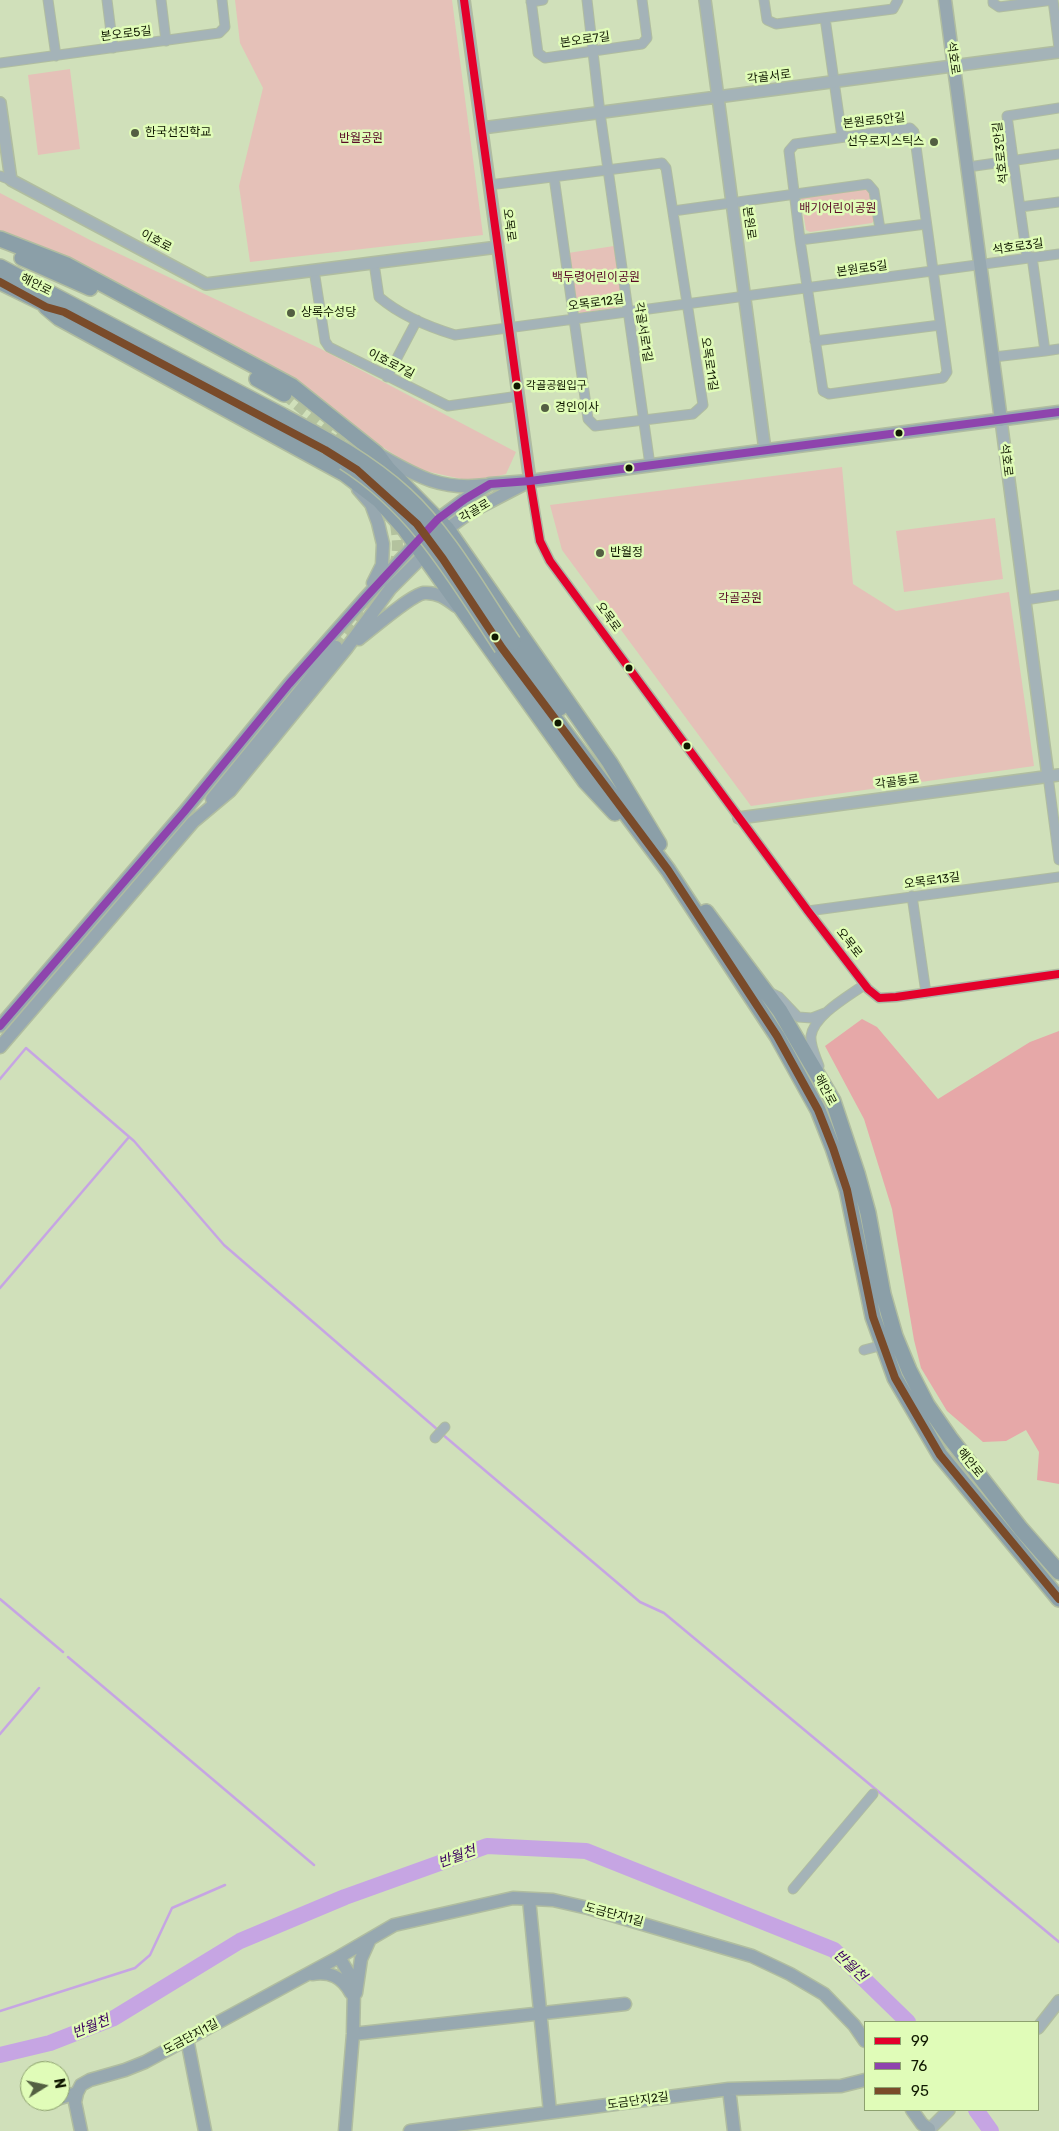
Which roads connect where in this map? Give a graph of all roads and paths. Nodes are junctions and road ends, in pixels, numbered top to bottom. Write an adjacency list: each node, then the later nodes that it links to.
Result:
1 (48, 0): 22 (street)
2 (107, 0): 18 (street)
3 (161, 0): 17 (street)
4 (222, 0): 17 (street, 본오로5길)
5 (464, 0): 30 (street, 오목로)
6 (544, 0): 15 (street, 본오로7길)
7 (587, 0): 20 (street, 각골서로1길)
8 (642, 0): 20 (street, 본오로7길)
9 (705, 0): 26 (street, 본원로)
10 (764, 0): 16 (street)
11 (898, 0): 16 (street)
12 (945, 0): 24 (main road, 석호로)
13 (993, 0): 14 (street)
14 (1053, 0): 19 (street)
15 (531, 1): 20 (street, 본오로7길)
16 (825, 18): 25 (street)
17 (166, 41): 18 (street, 본오로5길)
18 (114, 48): 22 (street, 본오로5길)
19 (1059, 48)
20 (592, 52): 29 (street, 각골서로1길)
21 (1059, 52): 24 (street, 각골서로)
22 (56, 56): 23 (street, 본오로5길)
23 (0, 63)
24 (954, 65): 25 (street, 각골서로); 34 (main road, 석호로)
25 (834, 82): 26 (street, 각골서로); 31 (street)
26 (718, 97): 29 (street, 각골서로); 40 (street, 본원로)
27 (0, 103): 37 (street, 이호로)
28 (1059, 108): 33 (street, 석호로3안길)
29 (600, 113): 30 (street, 각골서로); 35 (street, 각골서로1길)
30 (482, 128): 38 (street, 오목로)
31 (842, 137): 39 (street, 본원로5안길); 44 (street, 본원로5안길)
32 (1059, 154): 33 (street)
33 (1013, 161): 34 (street); 42 (street, 석호로3안길)
34 (968, 167): 53 (main road, 석호로)
35 (608, 170): 36 (street, 오목로11길); 43 (street, 오목로11길); 62 (street, 각골서로1길)
36 (554, 177): 38 (street, 오목로11길); 63 (street, 오목로11길)
37 (5, 178): 55 (street, 이호로)
38 (489, 185): 48 (street, 오목로)
39 (794, 194): 40 (street); 45 (street); 47 (street, 본원로5안길)
40 (732, 202): 43 (street); 59 (street, 본원로)
41 (1059, 202): 42 (street)
42 (1020, 207): 51 (street, 석호로3안길)
43 (673, 211): 60 (street, 오목로11길)
44 (926, 224): 45 (street); 56 (street, 본원로5안길)
45 (880, 229): 47 (street)
46 (0, 239): 79 (main road)
47 (800, 240): 58 (street, 본원로5안길)
48 (498, 247): 52 (street, 이호로); 66 (street, 오목로)
49 (0, 248): 72 (main road)
50 (1059, 254): 51 (street, 석호로3길)
51 (1030, 258): 53 (street, 석호로3길); 69 (street, 석호로3안길)
52 (374, 263): 55 (street, 이호로); 64 (street)
53 (982, 265): 56 (street, 본원로5길); 70 (main road, 석호로)
54 (0, 267): 75 (main road, 해안로)
55 (314, 270): 71 (street, 이호로7길)
56 (933, 272): 58 (street, 본원로5길); 65 (street, 본원로5안길)
57 (0, 282): 61 (main road, 해안로)
58 (807, 289): 59 (street, 본원로5길); 67 (street, 본원로5안길)
59 (745, 296): 60 (street, 오목로12길); 78 (street, 본원로)
60 (687, 304): 62 (street, 오목로12길); 76 (street, 오목로11길)
61 (46, 307): 75 (main road, 해안로); 81 (main road)
62 (627, 312): 63 (street, 오목로12길); 76 (street, 각골서로1길)
63 (574, 319): 66 (street, 오목로12길); 76 (street, 오목로11길)
64 (417, 320): 66 (street); 71 (street)
65 (940, 325): 67 (street); 67 (street, 본원로5안길)
66 (509, 328): 73 (street, 오목로)
67 (815, 341)
68 (1059, 349): 69 (street)
69 (1045, 351): 70 (street)
70 (994, 357): 77 (main road, 석호로)
71 (387, 377): 73 (street, 이호로7길)
72 (284, 394)
73 (519, 396): 82 (street, 오목로)
74 (1059, 412): 77 (main road, 각골로)
75 (281, 420): 97 (main road, 해안로, bridge)
76 (644, 420): 80 (street, 각골서로1길)
77 (1001, 420): 78 (main road, 각골로); 90 (street, 석호로)
78 (765, 450): 80 (main road, 각골로)
79 (376, 453): 83 (main road); 84 (main road)
80 (650, 465): 82 (main road, 각골로)
81 (345, 474): 85 (main road); 89 (main road)
82 (530, 481): 83 (main road, 각골로); 84 (main road, 각골로); 94 (street, 오목로)
83 (490, 484): 84 (main road, 각골로)
84 (442, 524): 85 (main road); 86 (main road)
85 (420, 550): 87 (main road); 89 (main road); 92 (main road)
86 (466, 556): 87 (main road); 97 (main road)
87 (438, 575): 91 (main road)
88 (1059, 595): 90 (street)
89 (366, 597): 106 (main road)
90 (1025, 600): 93 (street, 석호로)
91 (463, 611): 92 (main road); 97 (main road)
92 (341, 648): 107 (main road)
93 (1053, 775): 94 (street, 각골동로); 95 (street, 석호로)
94 (739, 818): 100 (street, 오목로)
95 (1057, 835): 96 (street, 석호로)
96 (1059, 860)
97 (669, 866): 103 (main road, 해안로); 109 (main road, 해안로)
98 (1059, 877): 99 (street, 오목로13길)
99 (912, 896): 100 (street, 오목로13길); 104 (street)
100 (808, 911): 102 (street, 오목로)
101 (1059, 974): 104 (street, 오목로)
102 (864, 985): 104 (street, 오목로); 105 (street)
103 (763, 988): 105 (street); 108 (main road, 해안로)
104 (926, 993)
105 (826, 1013): 108 (street)
106 (0, 1026)
107 (0, 1047)
108 (829, 1094): 113 (main road, 해안로)
109 (883, 1345): 110 (street); 114 (main road, 해안로)
110 (864, 1350)
111 (445, 1427): 112 (street)
112 (435, 1438)
113 (1059, 1572)
114 (1059, 1599)
115 (873, 1794): 116 (street)
116 (793, 1889)
117 (529, 1899): 118 (main road, 도금단지1길); 124 (main road); 128 (main road, 도금단지1길)
118 (370, 1939): 119 (main road, 도금단지1길); 122 (main road)
119 (339, 1957): 120 (main road, 도금단지1길); 122 (main road)
120 (307, 1974): 122 (main road); 127 (main road, 도금단지1길)
121 (1059, 2001): 125 (street)
122 (353, 2002): 126 (main road)
123 (625, 2004): 124 (main road)
124 (539, 2013): 126 (main road); 135 (main road)
125 (1039, 2027)
126 (353, 2034): 139 (main road)
127 (187, 2039): 131 (main road, 도금단지1길); 138 (main road)
128 (864, 2040)
129 (864, 2080): 130 (main road, 도금단지2길)
130 (729, 2089): 135 (main road, 도금단지2길); 141 (main road)
131 (76, 2094): 132 (main road); 137 (main road)
132 (70, 2096)
133 (913, 2111): 136 (main road)
134 (948, 2111): 136 (street)
135 (550, 2112): 140 (main road, 도금단지2길)
136 (928, 2130)
137 (81, 2131)
138 (205, 2131)
139 (345, 2131)
140 (410, 2131)
141 (734, 2131)

